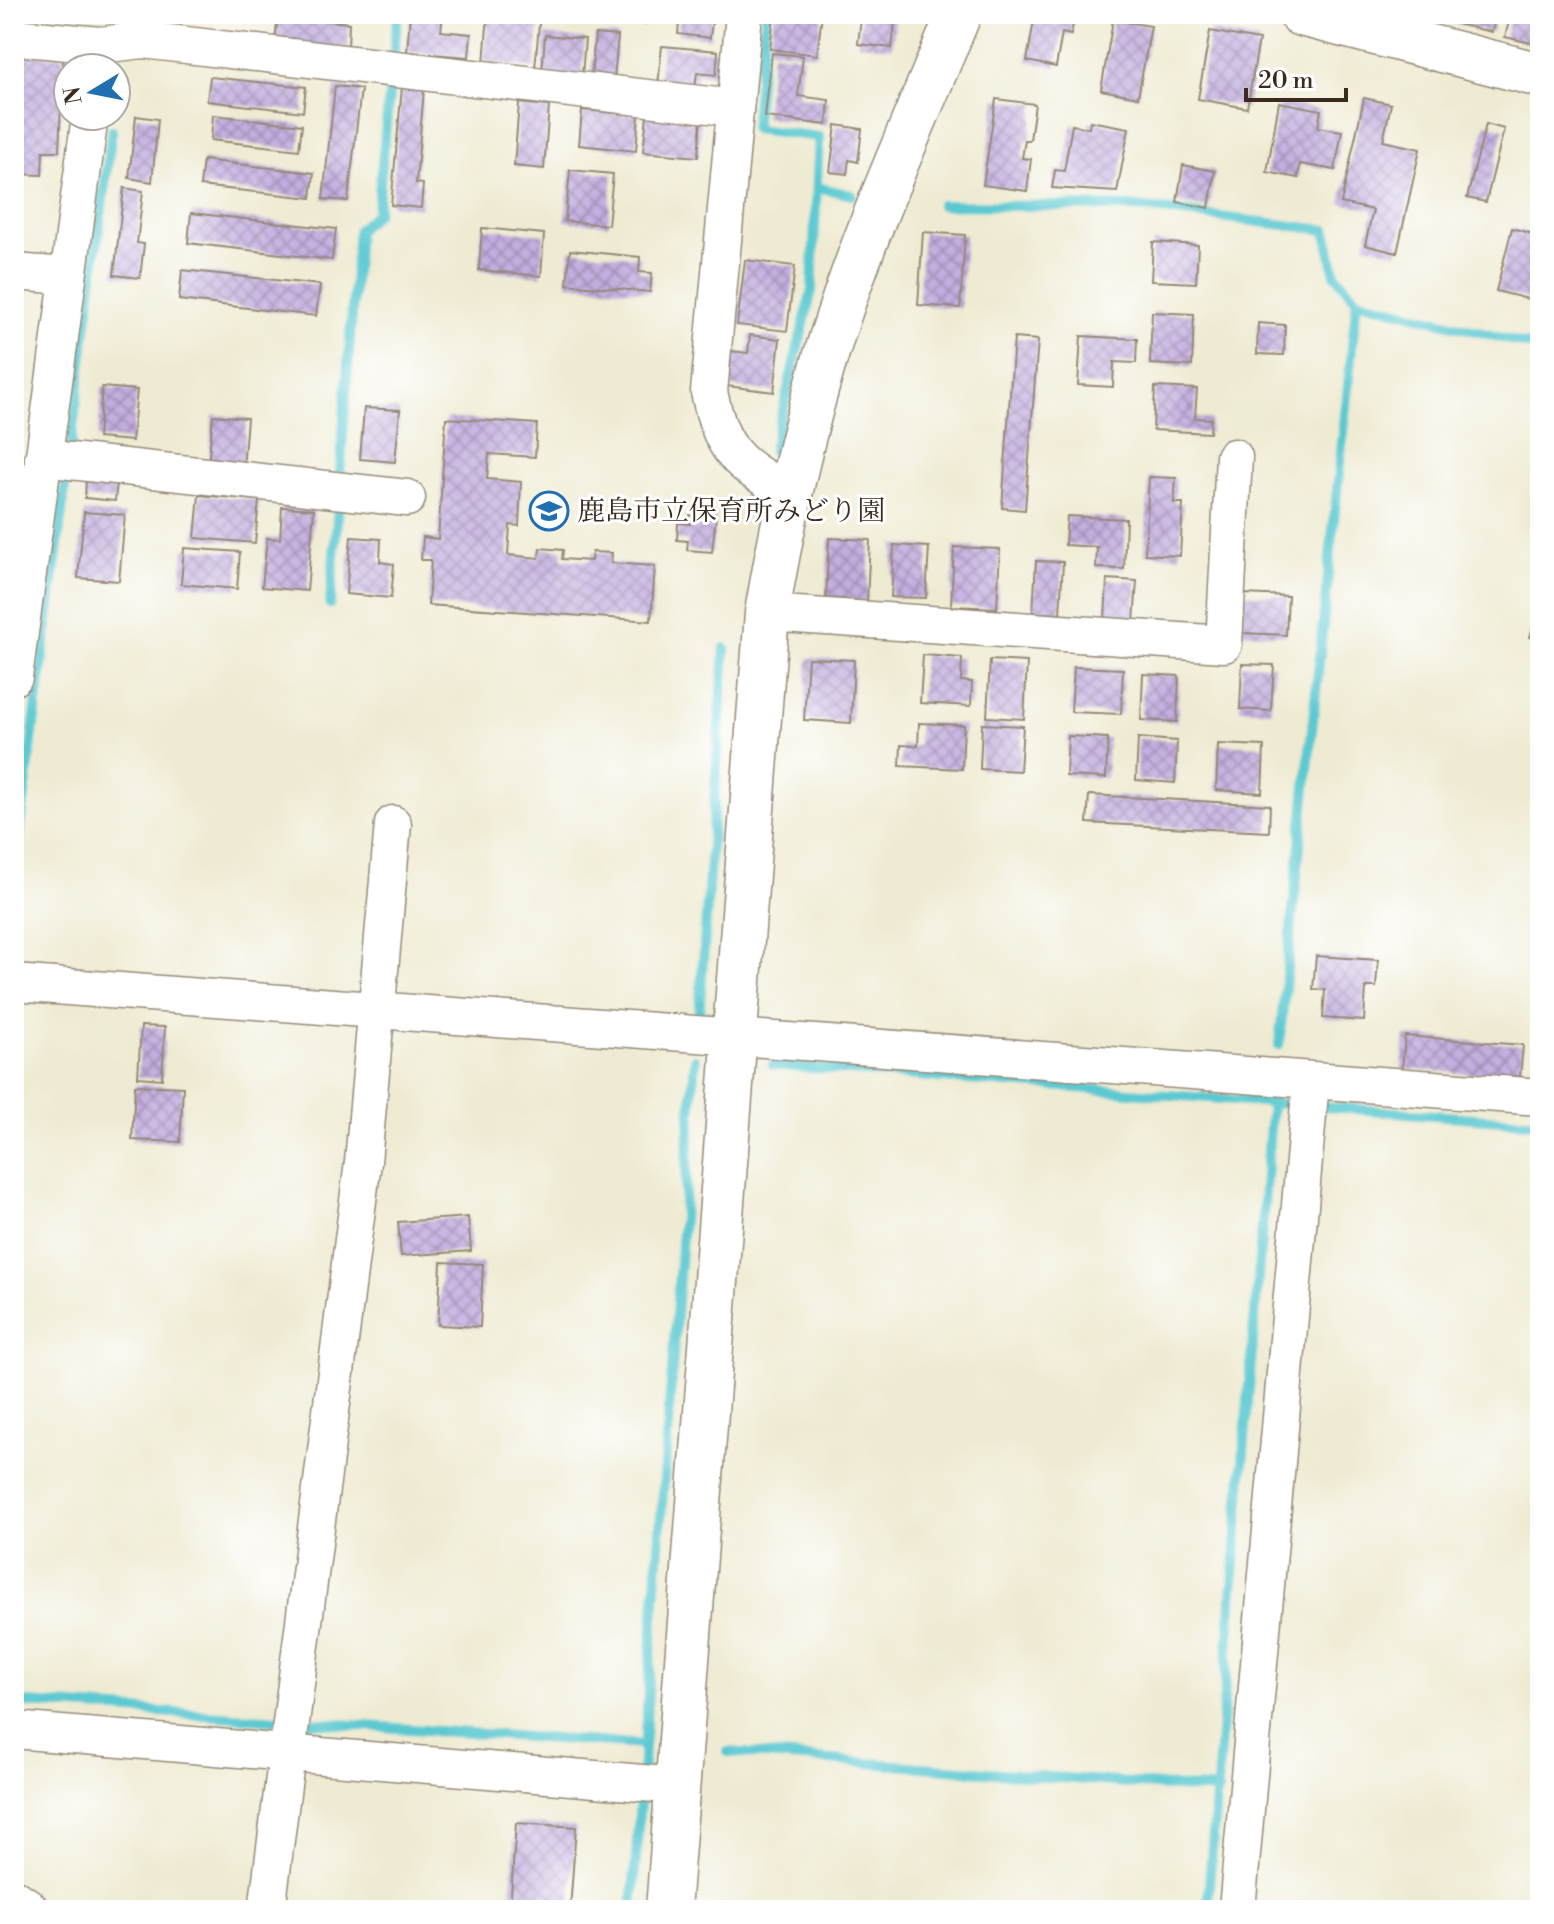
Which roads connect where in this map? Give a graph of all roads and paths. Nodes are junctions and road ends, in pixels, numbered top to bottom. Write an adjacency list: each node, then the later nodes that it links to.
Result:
1 (744, 14): 9 (street)
2 (959, 14): 15 (main road)
3 (1301, 14): 8 (main road)
4 (145, 27): 7 (street); 9 (street)
5 (14, 37): 6 (street)
6 (77, 52)
7 (106, 52)
8 (1540, 75)
9 (735, 108): 15 (street)
10 (88, 132): 12 (street)
11 (14, 272): 12 (street)
12 (68, 276): 14 (street)
13 (1234, 457): 17 (street)
14 (43, 458): 16 (street); 18 (street)
15 (788, 491): 17 (main road)
16 (407, 498)
17 (767, 613): 22 (main road)
18 (14, 677)
19 (393, 824): 21 (street)
20 (15, 983): 21 (street)
21 (375, 1010): 22 (street); 26 (street)
22 (734, 1037): 23 (street); 27 (main road)
23 (1311, 1082): 24 (street); 32 (street)
24 (1540, 1097)
25 (14, 1730): 26 (street)
26 (286, 1754): 27 (street); 30 (street)
27 (654, 1784): 31 (main road)
28 (14, 1902): 29 (main road)
29 (26, 1910)
30 (267, 1910)
31 (668, 1910)
32 (1237, 1910)

